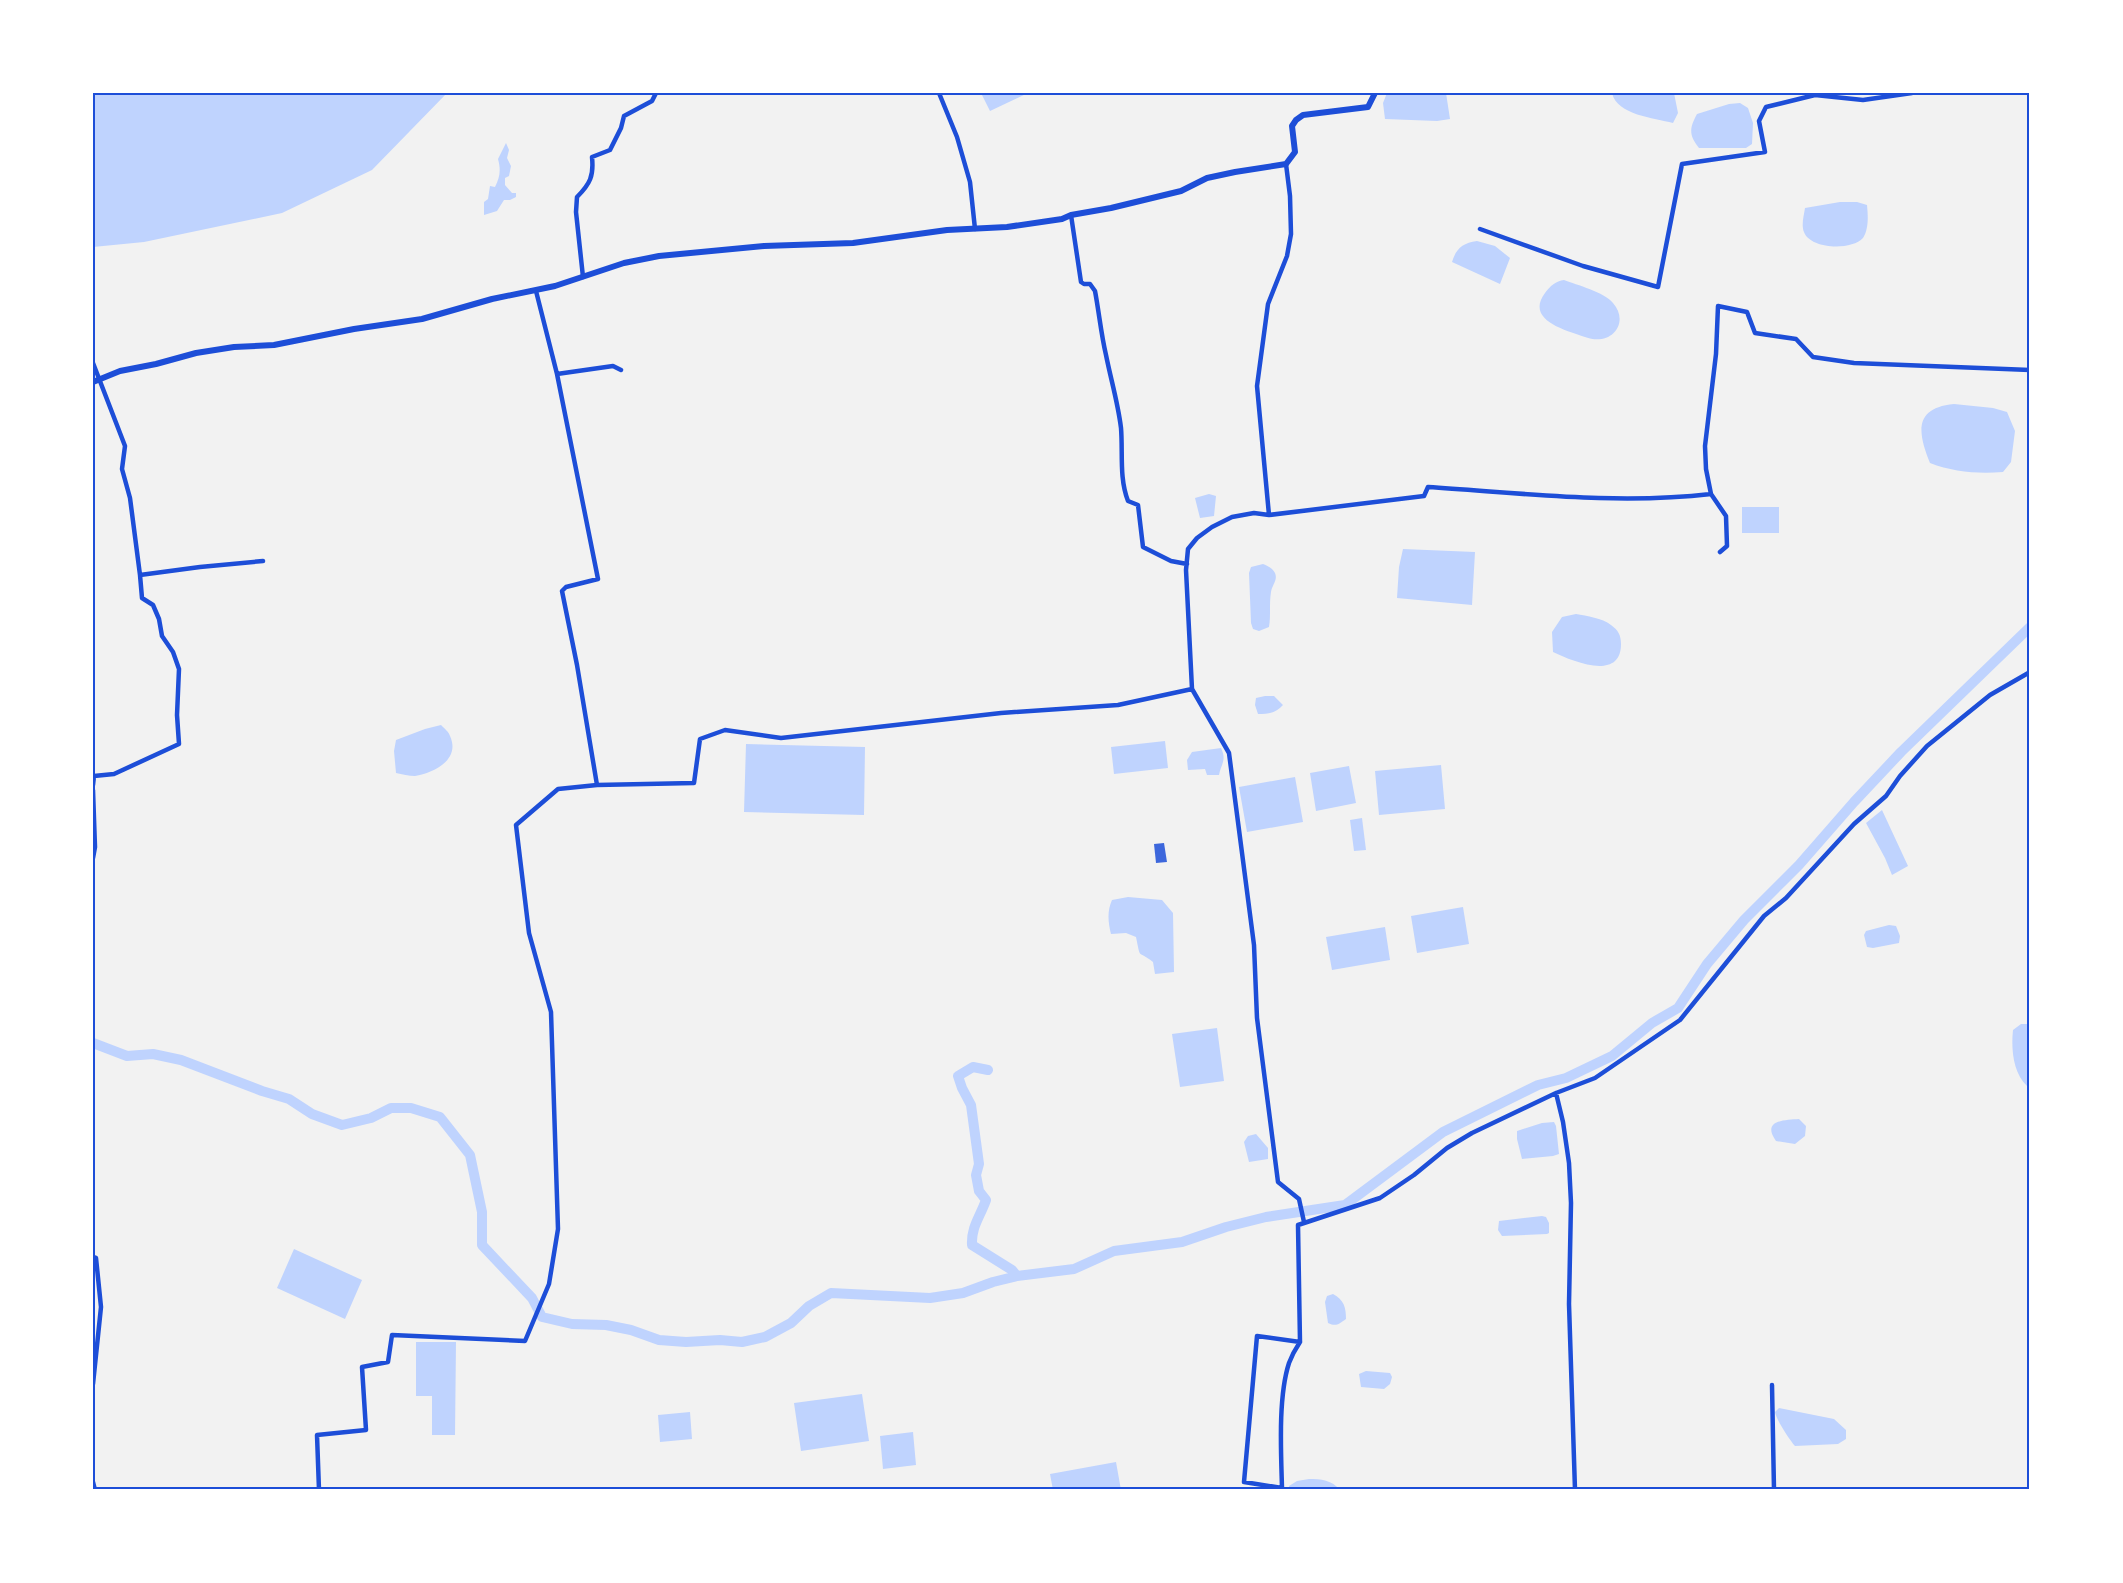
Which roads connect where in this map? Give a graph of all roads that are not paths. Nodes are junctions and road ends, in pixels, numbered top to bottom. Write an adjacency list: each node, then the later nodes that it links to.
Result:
1 (656, 93): 9 (street)
2 (939, 93): 7 (street)
3 (1375, 93): 5 (street)
4 (1912, 93): 8 (street)
5 (1286, 165): 6 (street); 17 (street)
6 (1071, 215): 7 (street); 20 (street)
7 (975, 229): 9 (street)
8 (1480, 229)
9 (583, 277): 10 (street)
10 (536, 291): 14 (street); 15 (street)
11 (93, 363): 15 (street)
12 (621, 370): 14 (street)
13 (2030, 370): 16 (street)
14 (557, 374): 25 (street)
15 (96, 381): 21 (street)
16 (1711, 494): 17 (street); 18 (street)
17 (1269, 515): 20 (street)
18 (1720, 552)
19 (262, 561): 21 (street)
20 (1187, 564): 23 (street)
21 (140, 575): 24 (street)
22 (2030, 672): 28 (street)
23 (1192, 689): 25 (street); 29 (street)
24 (93, 785)
25 (597, 785): 37 (street)
26 (93, 790): 27 (street)
27 (93, 858)
28 (1556, 1093): 29 (street); 38 (street)
29 (1304, 1222): 31 (street)
30 (93, 1257): 32 (street)
31 (1300, 1342): 35 (street); 35 (street)
32 (93, 1384)
33 (1772, 1386): 39 (street)
34 (93, 1482): 36 (street)
35 (1282, 1489)
36 (95, 1490)
37 (319, 1490)
38 (1575, 1490)
39 (1774, 1490)

